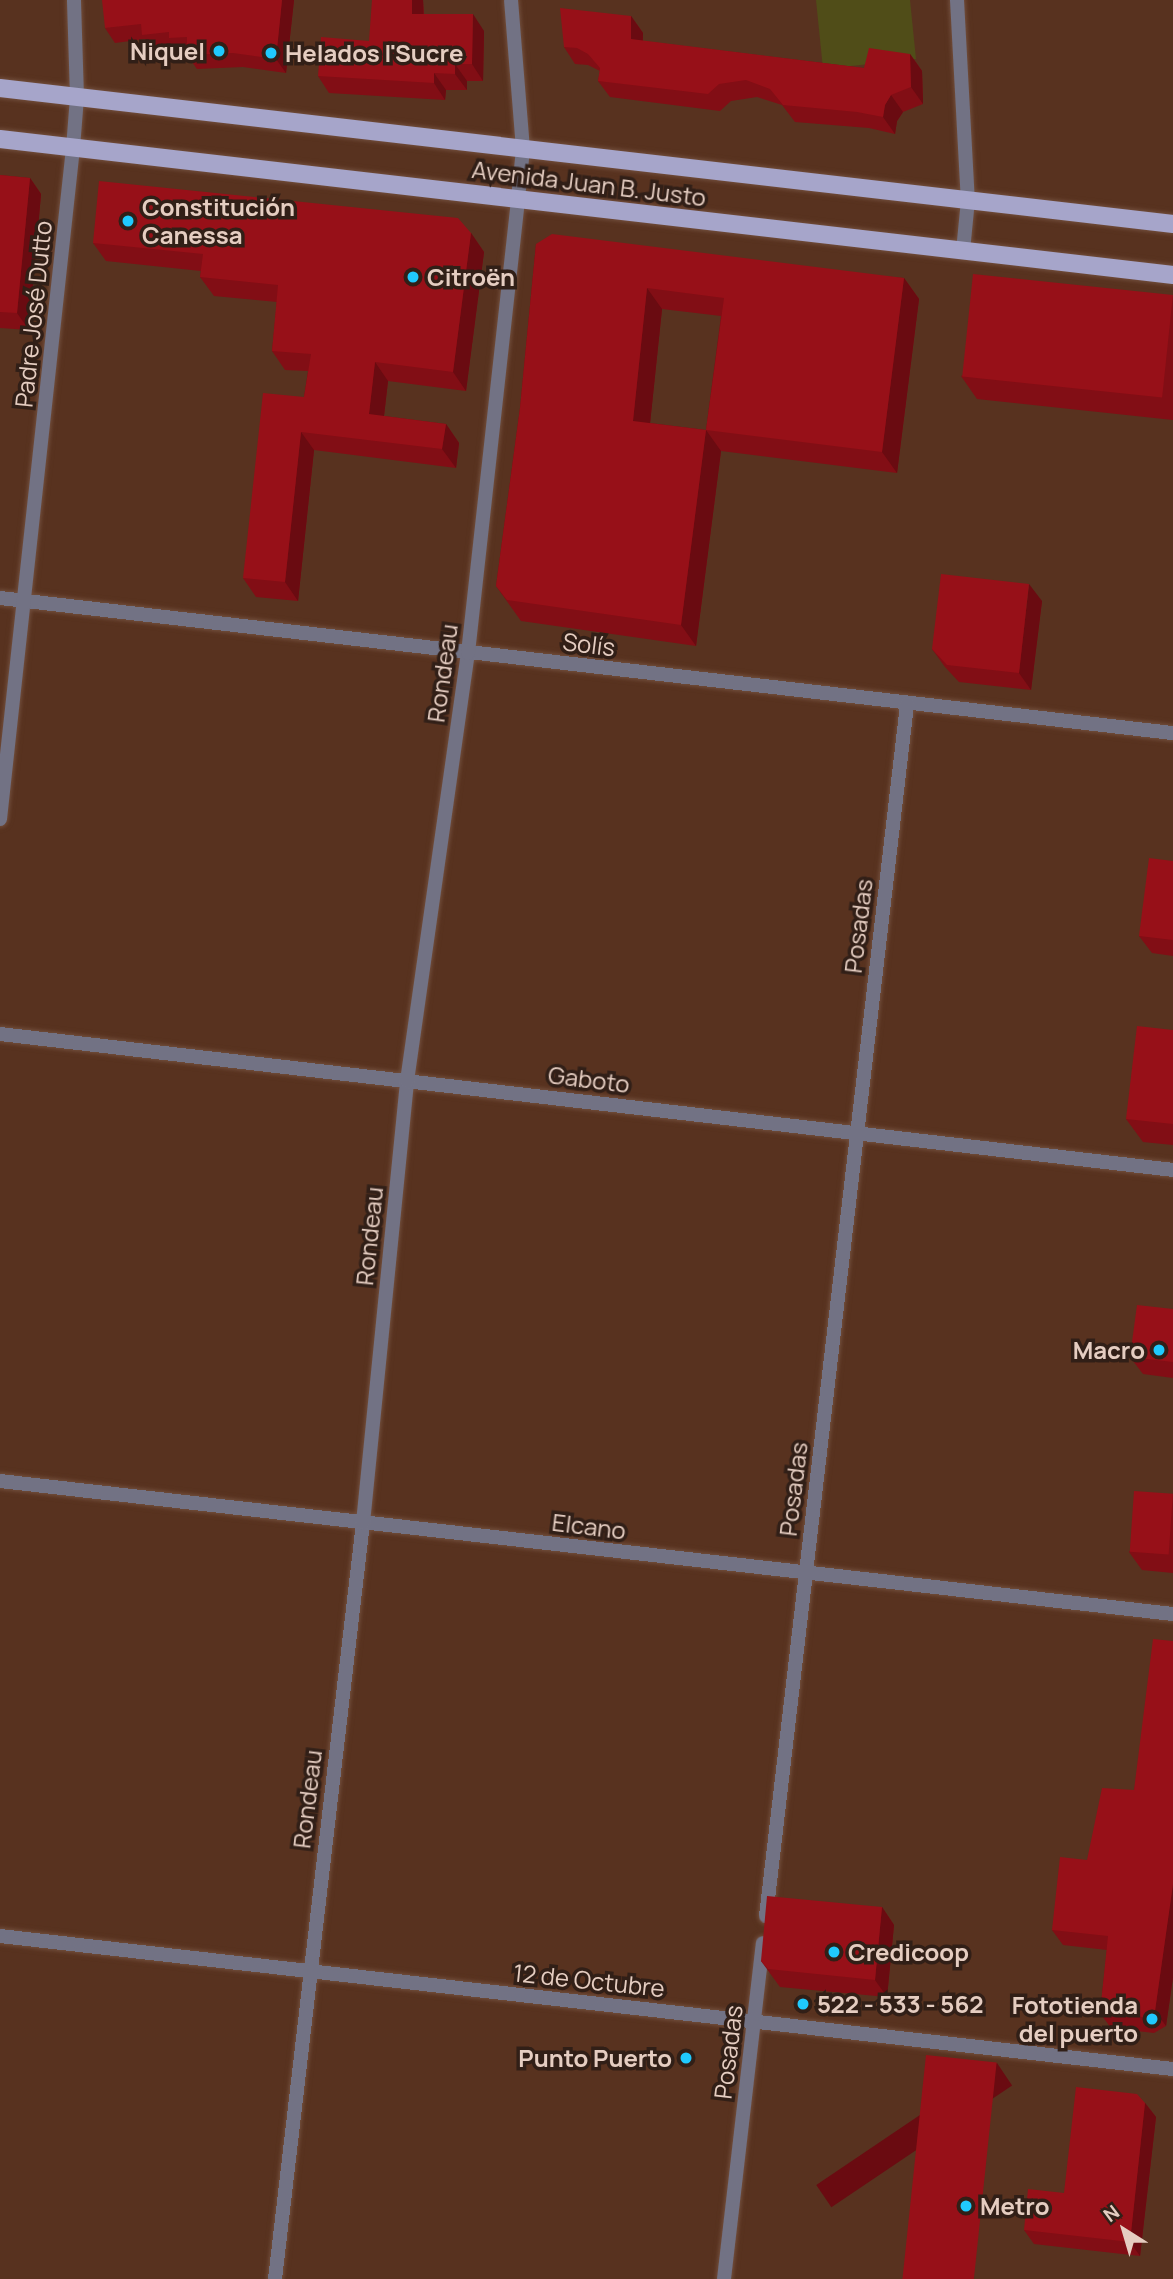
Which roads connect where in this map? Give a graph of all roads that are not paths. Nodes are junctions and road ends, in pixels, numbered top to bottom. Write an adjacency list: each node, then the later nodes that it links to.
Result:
1 (74, 0): 5 (street, Padre José Dutto)
2 (512, 0): 8 (street, Rondeau)
3 (957, 0): 10 (street)
4 (0, 88): 5 (main road, Avenida Juan B. Justo)
5 (77, 97): 7 (street, Padre José Dutto); 8 (main road, Avenida Juan B. Justo)
6 (0, 139): 7 (main road, Avenida Juan B. Justo)
7 (73, 148): 9 (main road, Avenida Juan B. Justo); 15 (street, Padre José Dutto)
8 (523, 149): 9 (street, Rondeau); 10 (main road, Avenida Juan B. Justo)
9 (518, 199): 12 (main road, Avenida Juan B. Justo); 16 (street, Rondeau)
10 (968, 200): 11 (main road, Avenida Juan B. Justo); 12 (street)
11 (1173, 224)
12 (963, 251): 13 (main road, Avenida Juan B. Justo)
13 (1173, 275)
14 (0, 598): 15 (street, Solís)
15 (26, 601): 16 (street, Solís); 19 (street, Padre José Dutto)
16 (468, 653): 17 (street, Solís); 21 (street, Rondeau)
17 (907, 704): 18 (street, Solís); 22 (street, Posadas)
18 (1173, 733)
19 (0, 819)
20 (0, 1034): 21 (street, Gaboto)
21 (407, 1081): 22 (street, Gaboto); 25 (street, Rondeau)
22 (857, 1133): 23 (street, Gaboto); 26 (street, Posadas)
23 (1173, 1170)
24 (0, 1481): 25 (street, Elcano)
25 (363, 1523): 26 (street, Elcano); 29 (street, Rondeau)
26 (806, 1574): 27 (street, Elcano); 30 (street, Posadas)
27 (1173, 1614)
28 (0, 1936): 29 (street, 12 de Octubre)
29 (309, 1971): 30 (street, 12 de Octubre); 32 (street, Rondeau)
30 (754, 2022): 31 (street, 12 de Octubre); 33 (street, Posadas)
31 (1173, 2069)
32 (275, 2279)
33 (724, 2279)

